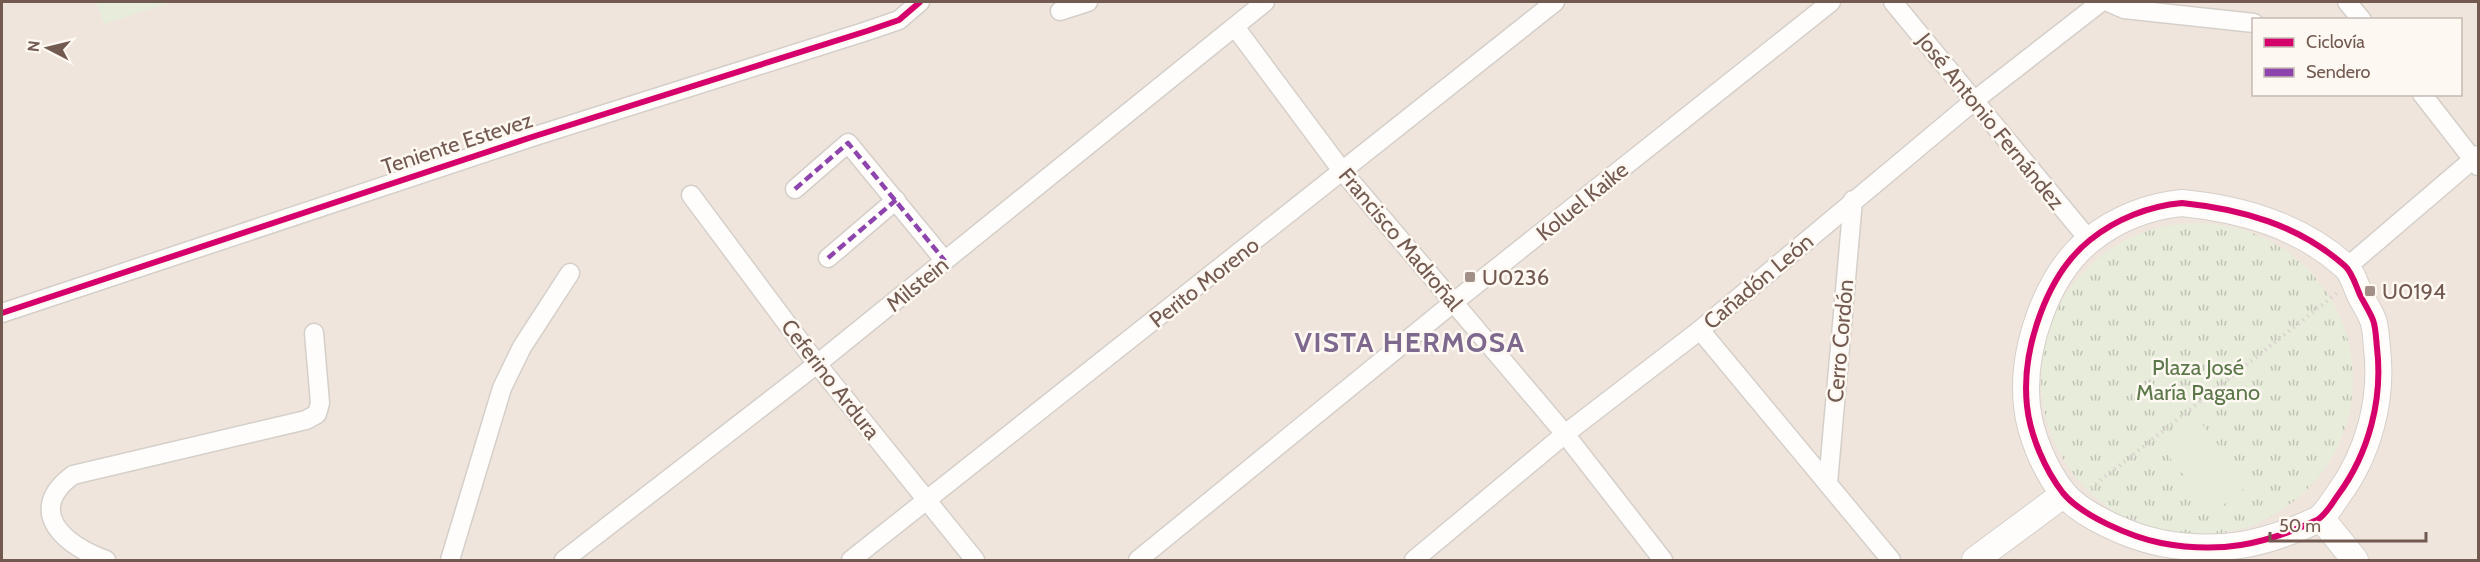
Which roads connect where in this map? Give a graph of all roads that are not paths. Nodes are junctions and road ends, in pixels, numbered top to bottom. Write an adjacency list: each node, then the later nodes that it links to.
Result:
1 (920, 2): 28 (street, Teniente Estevez)
2 (1088, 2): 10 (street)
3 (1265, 2): 13 (street, Milstein)
4 (1555, 2): 17 (street, Perito Moreno)
5 (1831, 2): 27 (street, Koluel Kaike)
6 (1893, 2): 15 (street, José Antonio Fernández)
7 (2101, 2): 15 (street, Cañadón León)
8 (2108, 2): 12 (street)
9 (2347, 2): 11 (street)
10 (1060, 10)
11 (2360, 18)
12 (2252, 22)
13 (1234, 27): 17 (street, Francisco Madroñal); 24 (street, Milstein)
14 (2424, 96): 16 (street)
15 (1975, 100): 21 (street, Cañadón León); 22 (street, José Antonio Fernández)
16 (2477, 160): 26 (street)
17 (1344, 172): 27 (street, Francisco Madroñal); 35 (street, Perito Moreno)
18 (795, 189): 20 (street)
19 (691, 195): 31 (street, Ceferino Ardura)
20 (896, 200): 23 (street); 24 (street)
21 (1853, 200): 29 (street, Cañadón León); 33 (street, Cerro Cordón)
22 (2089, 240): 26 (street); 34 (street)
23 (828, 258)
24 (945, 261): 31 (street, Milstein)
25 (570, 273): 38 (street)
26 (2350, 273): 36 (street)
27 (1454, 302): 32 (street, Francisco Madroñal); 42 (street, Koluel Kaike)
28 (2, 313)
29 (1700, 330): 32 (street, Cañadón León); 33 (street)
30 (314, 333): 37 (street)
31 (817, 364): 35 (street, Ceferino Ardura); 39 (street, Milstein)
32 (1565, 434): 43 (street, Cañadón León); 44 (street, Francisco Madroñal)
33 (1828, 483): 45 (street)
34 (2071, 499): 36 (street); 46 (street)
35 (929, 500): 40 (street, Perito Moreno); 41 (street, Ceferino Ardura)
36 (2322, 518): 47 (street)
37 (106, 561)
38 (450, 561)
39 (564, 561)
40 (851, 561)
41 (975, 561)
42 (1138, 561)
43 (1414, 561)
44 (1663, 561)
45 (1891, 561)
46 (1975, 561)
47 (2355, 561)

